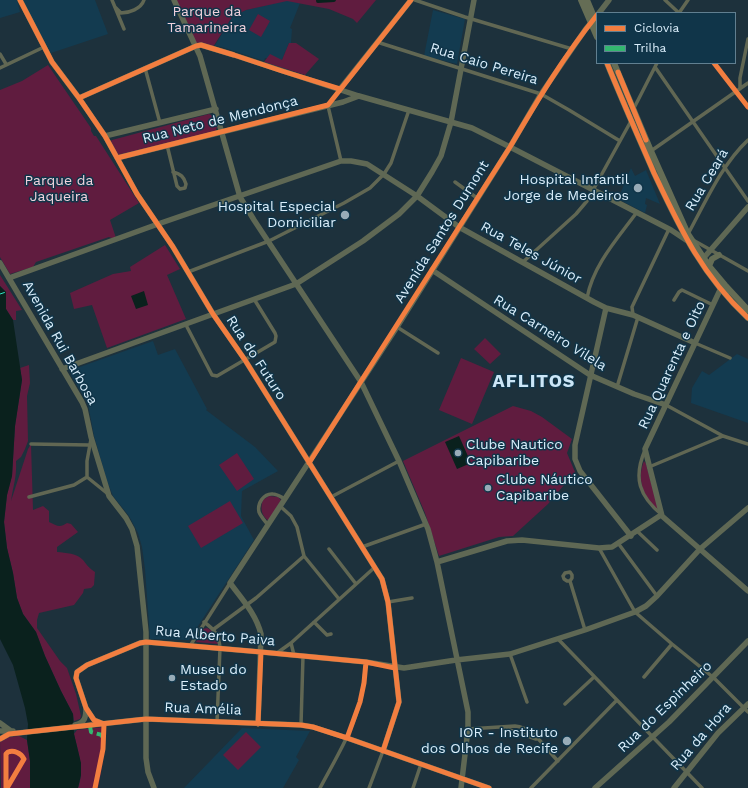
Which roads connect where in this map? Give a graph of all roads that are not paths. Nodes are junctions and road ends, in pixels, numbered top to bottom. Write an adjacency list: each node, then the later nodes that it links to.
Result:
1 (20, 0): 23 (street, Rua do Futuro)
2 (112, 0): 13 (street)
3 (144, 0): 13 (street)
4 (174, 0): 22 (street)
5 (411, 0): 21 (street)
6 (414, 0): 18 (street)
7 (474, 0): 18 (street)
8 (582, 0): 17 (main road)
9 (587, 0): 17 (main road)
10 (609, 0): 14 (street, Avenida Santos Dumont)
11 (665, 0): 15 (street)
12 (688, 0): 16 (street)
13 (115, 7): 19 (street)
14 (600, 12)
15 (678, 12)
16 (680, 12)
17 (596, 18): 24 (street, Avenida Santos Dumont)
18 (471, 19): 24 (street); 33 (street)
19 (124, 29)
20 (748, 39): 36 (street)
21 (377, 42): 33 (street, Rua Caio Pereira); 35 (street)
22 (196, 46): 32 (street); 35 (street); 44 (street)
23 (44, 47): 26 (street); 40 (street, Rua do Futuro)
24 (572, 49): 38 (street, Avenida Santos Dumont)
25 (0, 54): 26 (street)
26 (6, 64): 31 (street)
27 (607, 64): 46 (main road)
28 (614, 64): 43 (main road)
29 (715, 64): 37 (street)
30 (656, 65): 43 (street); 49 (street)
31 (0, 68)
32 (145, 68): 40 (street); 47 (street)
33 (461, 69): 38 (street, Rua Caio Pereira); 48 (street)
34 (748, 83): 36 (street)
35 (340, 89): 39 (street)
36 (740, 89): 37 (street)
37 (735, 92): 42 (street); 49 (street)
38 (541, 94): 53 (street, Rua Caio Pereira); 55 (street, Avenida Santos Dumont)
39 (352, 96): 41 (street, Rua Neto de Mendonça); 45 (street)
40 (79, 98): 51 (street, Rua do Futuro)
41 (328, 106): 50 (street, Rua Neto de Mendonça); 58 (street)
42 (748, 107)
43 (634, 108): 56 (main road)
44 (216, 109): 47 (street); 50 (street)
45 (409, 110): 48 (street); 61 (street)
46 (630, 121): 53 (street); 71 (main road)
47 (160, 122): 51 (street)
48 (451, 122): 55 (street); 64 (street)
49 (693, 122): 56 (street); 59 (street)
50 (222, 132): 54 (street, Rua Neto de Mendonça); 65 (street)
51 (105, 136): 57 (street, Rua do Futuro)
52 (748, 140): 59 (street, Rua Ceará)
53 (620, 142): 63 (street)
54 (167, 145): 57 (street, Rua Neto de Mendonça); 60 (street)
55 (510, 147): 63 (street); 66 (street, Avenida Santos Dumont)
56 (651, 151): 74 (main road)
57 (117, 158): 70 (street, Rua do Futuro)
58 (342, 161): 61 (street, Rua Teles Júnior); 65 (street)
59 (725, 168): 67 (street); 74 (street, Rua Ceará)
60 (173, 172): 60 (street)
61 (384, 174): 64 (street, Rua Teles Júnior); 75 (street)
62 (455, 182): 66 (street)
63 (594, 190): 69 (street); 79 (street)
64 (417, 196): 72 (street, Rua Teles Júnior); 86 (street)
65 (240, 197): 70 (street); 75 (street)
66 (477, 198): 72 (street, Avenida Santos Dumont)
67 (748, 201)
68 (748, 207): 76 (street)
69 (637, 212): 73 (street); 87 (street)
70 (158, 224): 84 (street, Rua do Futuro); 85 (street)
71 (678, 225): 73 (street); 74 (main road)
72 (459, 227): 79 (street, Rua Teles Júnior); 82 (street, Avenida Santos Dumont)
73 (670, 230): 74 (street); 94 (street)
74 (688, 237): 76 (street); 78 (main road)
75 (268, 241): 84 (street); 86 (street)
76 (711, 250): 77 (street); 78 (street)
77 (719, 255): 81 (main road); 83 (street)
78 (702, 261): 81 (main road); 88 (main road)
79 (523, 262): 89 (street, Rua Teles Júnior)
80 (0, 263): 85 (street, Avenida Rui Barbosa)
81 (709, 266): 96 (main road)
82 (432, 270): 102 (street, Avenida Santos Dumont); 108 (street, Rua Carneiro Vilela)
83 (748, 271)
84 (188, 272): 98 (street, Rua do Futuro)
85 (9, 278): 107 (street, Avenida Rui Barbosa)
86 (296, 284): 91 (street); 109 (street)
87 (588, 289): 89 (street); 90 (street)
88 (720, 290): 93 (street, Rua Quarenta e Oito); 100 (main road)
89 (581, 294): 90 (street, Rua Teles Júnior)
90 (587, 298): 95 (street, Rua Teles Júnior)
91 (254, 299): 98 (street); 106 (street)
92 (674, 300): 93 (street)
93 (713, 305): 103 (street, Rua Quarenta e Oito)
94 (632, 307): 97 (street); 99 (street)
95 (606, 308): 97 (street, Rua Teles Júnior); 108 (street)
96 (748, 310)
97 (626, 313): 99 (street, Rua Teles Júnior)
98 (213, 314): 101 (street); 106 (street, Rua do Futuro)
99 (635, 316): 103 (street, Rua Teles Júnior); 110 (street)
100 (748, 318)
101 (186, 325): 106 (street); 107 (street)
102 (396, 327): 104 (street); 109 (street, Avenida Santos Dumont)
103 (695, 343): 105 (street); 111 (street, Rua Quarenta e Oito)
104 (438, 353)
105 (730, 358)
106 (245, 360): 119 (street, Rua do Futuro)
107 (62, 369): 113 (street, Avenida Rui Barbosa)
108 (590, 375): 110 (street, Rua Carneiro Vilela); 132 (street)
109 (361, 382): 118 (street); 119 (street, Avenida Santos Dumont)
110 (617, 387): 111 (street, Rua Carneiro Vilela)
111 (666, 405): 112 (street, Rua Carneiro Vilela); 117 (street, Rua Quarenta e Oito)
112 (723, 436): 115 (street, Rua Carneiro Vilela); 120 (street)
113 (91, 438): 116 (street, Avenida Rui Barbosa); 122 (street, Avenida Rui Barbosa)
114 (32, 444): 116 (street)
115 (748, 444)
116 (89, 445): 121 (street, Avenida Rui Barbosa)
117 (645, 449): 120 (street, Rua Quarenta e Oito); 128 (street, Rua Quarenta e Oito)
118 (399, 461): 124 (street); 129 (street)
119 (309, 463): 124 (street, Rua do Futuro); 125 (street, Avenida Santos Dumont)
120 (649, 467): 128 (street, Rua Quarenta e Oito)
121 (88, 477): 122 (street, Avenida Rui Barbosa); 123 (street)
122 (109, 496): 159 (street, Avenida Rui Barbosa)
123 (29, 497)
124 (331, 497): 134 (street, Rua do Futuro)
125 (285, 499): 126 (street, Avenida Santos Dumont); 130 (street)
126 (280, 506): 130 (street, Avenida Santos Dumont); 139 (street)
127 (748, 508): 137 (street, Rua Alberto Paiva)
128 (662, 516): 131 (street); 137 (street, Rua Quarenta e Oito)
129 (426, 524): 134 (street); 140 (street)
130 (268, 525): 143 (street, Avenida Santos Dumont)
131 (637, 531): 132 (street); 138 (street)
132 (631, 536): 133 (street)
133 (618, 543): 135 (street); 146 (street)
134 (362, 547): 141 (street, Rua do Futuro)
135 (599, 548): 140 (street); 151 (street)
136 (329, 549): 144 (street)
137 (700, 549): 145 (street, Rua Quarenta e Oito); 146 (street, Rua Alberto Paiva)
138 (657, 550)
139 (304, 556): 148 (street); 150 (street)
140 (437, 562): 169 (street)
141 (375, 567): 144 (street); 149 (street, Rua do Futuro)
142 (570, 580): 155 (street)
143 (230, 583): 150 (street); 152 (street)
144 (356, 584): 148 (street)
145 (748, 591)
146 (657, 596): 151 (street, Rua Alberto Paiva)
147 (412, 598): 149 (street)
148 (339, 599): 153 (street)
149 (388, 602): 171 (street, Rua do Futuro)
150 (246, 605): 154 (street); 164 (street)
151 (635, 612): 155 (street, Rua Alberto Paiva); 161 (street)
152 (204, 622): 154 (street); 162 (street)
153 (314, 622): 156 (street); 160 (street)
154 (214, 629): 163 (street)
155 (585, 630): 157 (street, Rua Alberto Paiva)
156 (331, 634)
157 (558, 639): 166 (street, Rua Alberto Paiva); 172 (street)
158 (748, 641): 174 (street, Rua do Espinheiro)
159 (146, 642): 162 (street, Rua Alberto Paiva); 178 (street, Rua Alberto Paiva); 180 (street, Avenida Rui Barbosa)
160 (291, 643): 165 (street); 167 (street)
161 (672, 644): 173 (street); 174 (street)
162 (190, 646): 163 (street, Rua Alberto Paiva)
163 (220, 648): 164 (street, Rua Alberto Paiva); 181 (street)
164 (261, 652): 165 (street, Rua Alberto Paiva); 184 (street)
165 (277, 653): 167 (street, Rua Alberto Paiva)
166 (510, 654): 169 (street, Rua Alberto Paiva); 176 (street)
167 (294, 655): 168 (street, Rua Alberto Paiva)
168 (303, 656): 170 (street, Rua Alberto Paiva); 185 (street)
169 (456, 660): 171 (street, Rua Alberto Paiva); 188 (street)
170 (366, 662): 171 (street, Rua Alberto Paiva); 192 (street)
171 (395, 668): 195 (street, Rua do Futuro)
172 (594, 677): 175 (street); 177 (street)
173 (644, 677)
174 (714, 678): 179 (street); 191 (street, Rua do Espinheiro)
175 (617, 700): 191 (street); 196 (street)
176 (527, 702)
177 (565, 704)
178 (86, 708): 183 (street, Rua Alberto Paiva); 186 (street)
179 (746, 708): 198 (street, Rua da Hora)
180 (146, 719): 181 (street, Rua Amélia); 183 (street, Rua Amélia); 201 (street, Avenida Rui Barbosa)
181 (217, 722): 184 (street, Rua Amélia)
182 (0, 723): 190 (street)
183 (104, 724): 186 (street, Rua Amélia); 200 (street)
184 (258, 724): 185 (street, Rua Amélia)
185 (301, 725): 192 (street, Rua Amélia)
186 (75, 726): 190 (street, Rua Amélia)
187 (502, 727): 188 (street); 194 (street); 194 (street)
188 (468, 729): 199 (street)
189 (0, 731): 190 (street)
190 (12, 732): 193 (street)
191 (653, 737): 198 (street); 208 (street, Rua do Espinheiro)
192 (347, 738): 195 (street, Rua Amélia); 202 (street)
193 (0, 739)
194 (539, 740): 196 (street)
195 (383, 751): 197 (street, Rua Amélia); 203 (street)
196 (558, 761): 207 (street)
197 (421, 764): 199 (street, Rua Amélia); 204 (street)
198 (686, 772): 209 (street, Rua da Hora); 210 (street)
199 (462, 779): 205 (street); 206 (street, Rua Amélia)
200 (95, 788)
201 (154, 788)
202 (320, 788)
203 (370, 788)
204 (413, 788)
205 (461, 788)
206 (488, 788)
207 (531, 788)
208 (595, 788)
209 (674, 788)
210 (702, 788)

